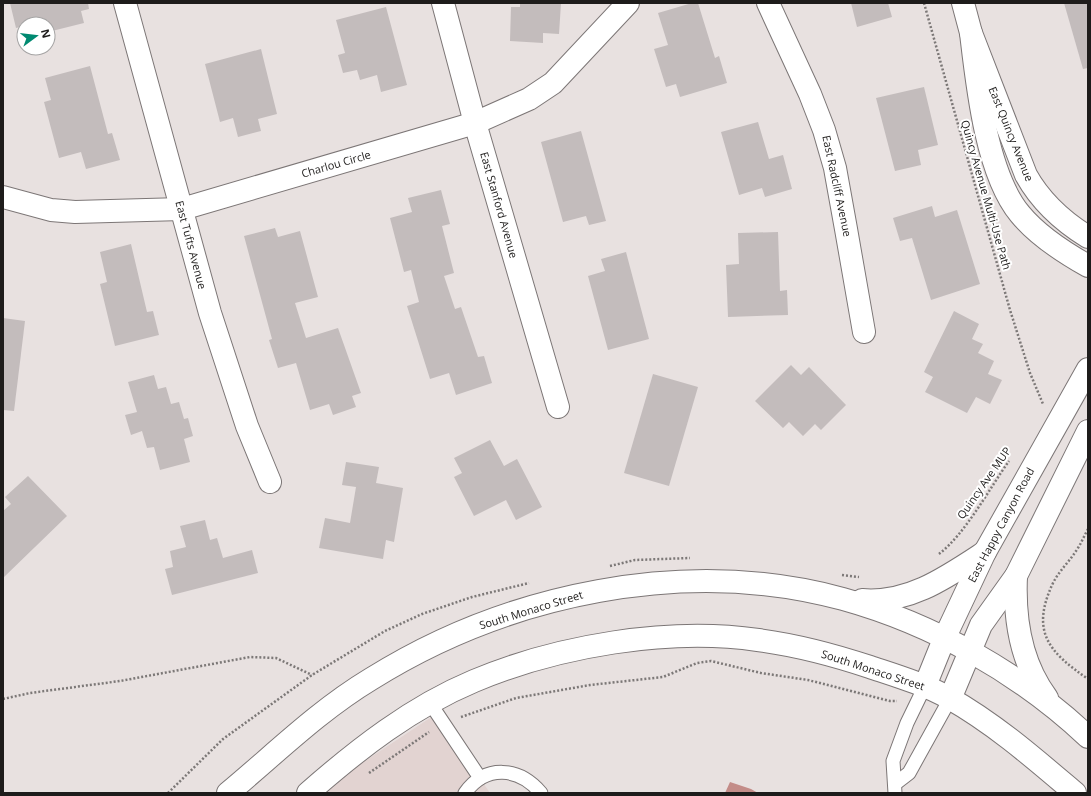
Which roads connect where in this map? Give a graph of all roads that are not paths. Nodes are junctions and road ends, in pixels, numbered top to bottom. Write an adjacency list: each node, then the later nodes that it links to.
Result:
1 (125, 3): 9 (street, East Tufts Avenue)
2 (443, 3): 7 (street, East Stanford Avenue)
3 (628, 3): 7 (street, Charlou Circle)
4 (768, 3): 12 (street, East Radcliff Avenue)
5 (963, 3): 6 (street, East Quincy Avenue)
6 (971, 33): 10 (street, East Quincy Avenue); 11 (street, East Quincy Avenue)
7 (475, 123): 9 (street, Charlou Circle); 14 (street, East Stanford Avenue)
8 (3, 197): 9 (street, Charlou Circle)
9 (182, 209): 16 (street, East Tufts Avenue)
10 (1088, 236)
11 (1088, 266)
12 (864, 332)
13 (1088, 369): 17 (street, East Happy Canyon Road)
14 (558, 407)
15 (1088, 431): 18 (street)
16 (270, 482)
17 (985, 552): 19 (street); 20 (street, East Happy Canyon Road)
18 (1016, 576): 21 (street); 25 (street)
19 (842, 599): 20 (street, South Monaco Street); 29 (street, South Monaco Street)
20 (944, 639): 21 (street, South Monaco Street); 22 (street, East Happy Canyon Road)
21 (970, 652): 23 (street); 25 (street)
22 (925, 686): 23 (street, South Monaco Street); 24 (street, South Monaco Street); 28 (lane)
23 (950, 698): 28 (lane); 33 (street)
24 (430, 703): 27 (lane); 30 (street, South Monaco Street)
25 (1055, 709): 26 (street)
26 (1088, 737)
27 (480, 778): 31 (lane); 32 (lane)
28 (895, 788)
29 (228, 793)
30 (308, 793)
31 (465, 793)
32 (541, 793)
33 (1075, 793)

